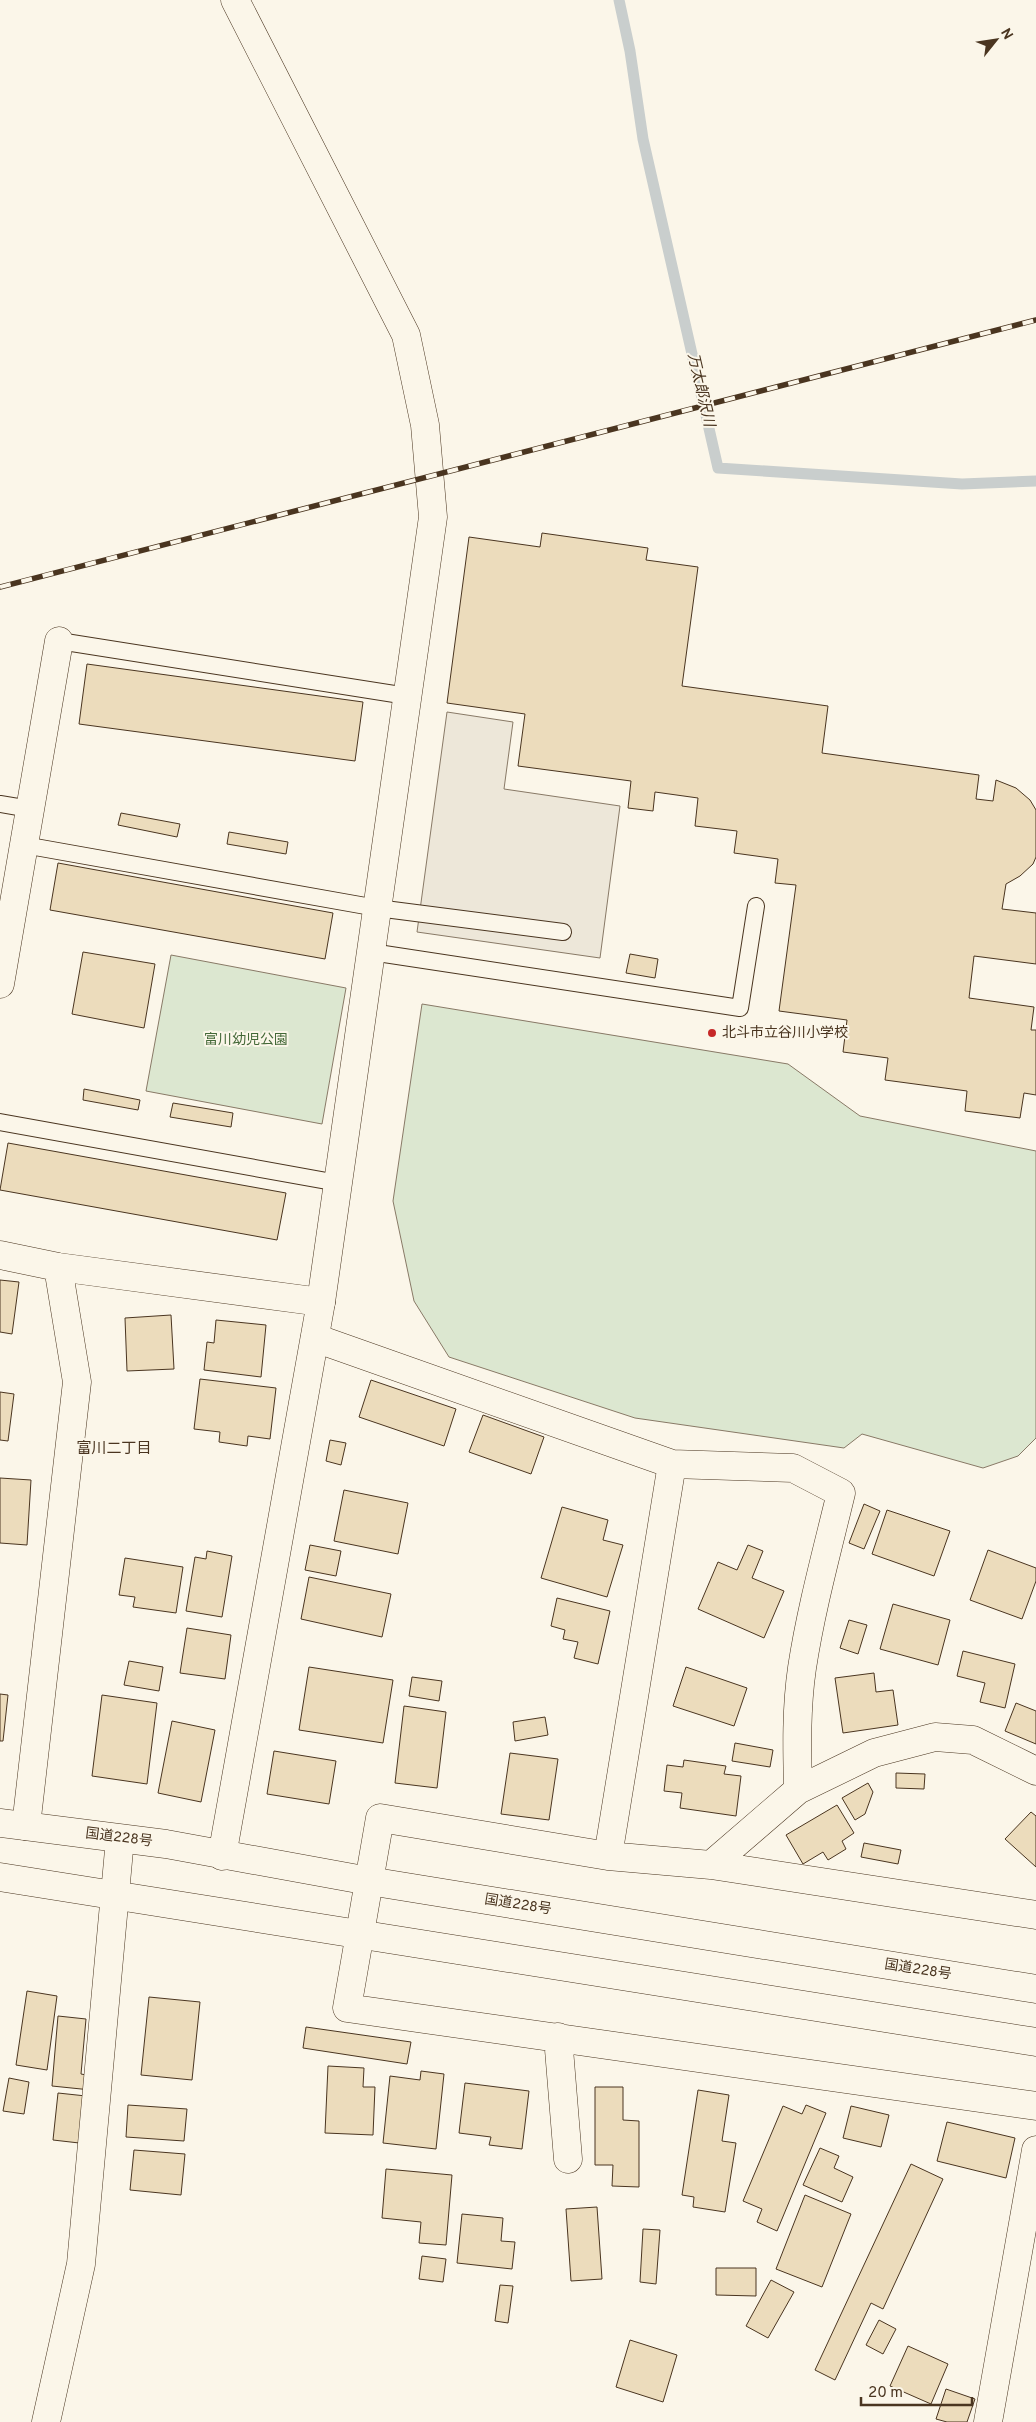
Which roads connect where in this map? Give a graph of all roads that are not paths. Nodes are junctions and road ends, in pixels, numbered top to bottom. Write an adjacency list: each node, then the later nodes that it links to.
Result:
1 (235, 0): 3 (main road)
2 (59, 641): 3 (lane); 5 (main road)
3 (408, 696): 8 (main road)
4 (0, 804): 5 (lane)
5 (30, 809): 6 (main road)
6 (24, 845): 8 (lane); 11 (main road)
7 (756, 906): 10 (lane)
8 (377, 908): 9 (lane); 10 (main road)
9 (563, 932)
10 (371, 952): 13 (main road)
11 (1, 976)
12 (0, 1122): 13 (lane)
13 (338, 1183): 16 (main road)
14 (0, 1255): 15 (main road)
15 (58, 1267): 16 (main road); 21 (main road)
16 (321, 1302): 17 (main road)
17 (316, 1338): 18 (main road); 23 (main road)
18 (672, 1464): 20 (main road); 24 (main road)
19 (1036, 1771): 20 (main road)
20 (798, 1790): 25 (main road)
21 (13, 1825): 22 (main road, 国道228号)
22 (120, 1839): 23 (main road, 国道228号); 28 (main road)
23 (222, 1856): 27 (main road, 国道228号)
24 (608, 1856): 25 (main road); 27 (main road)
25 (711, 1865): 29 (main road)
26 (0, 1877): 28 (main road)
27 (369, 1881): 30 (main road); 31 (main road, 国道228号)
28 (116, 1895): 30 (main road); 37 (main road)
29 (1036, 1915)
30 (360, 1934): 32 (main road); 33 (main road)
31 (1036, 1989)
32 (558, 2037): 34 (main road); 36 (main road)
33 (1036, 2042)
34 (1036, 2106)
35 (1036, 2150): 38 (main road)
36 (568, 2158)
37 (46, 2422)
38 (988, 2422)

